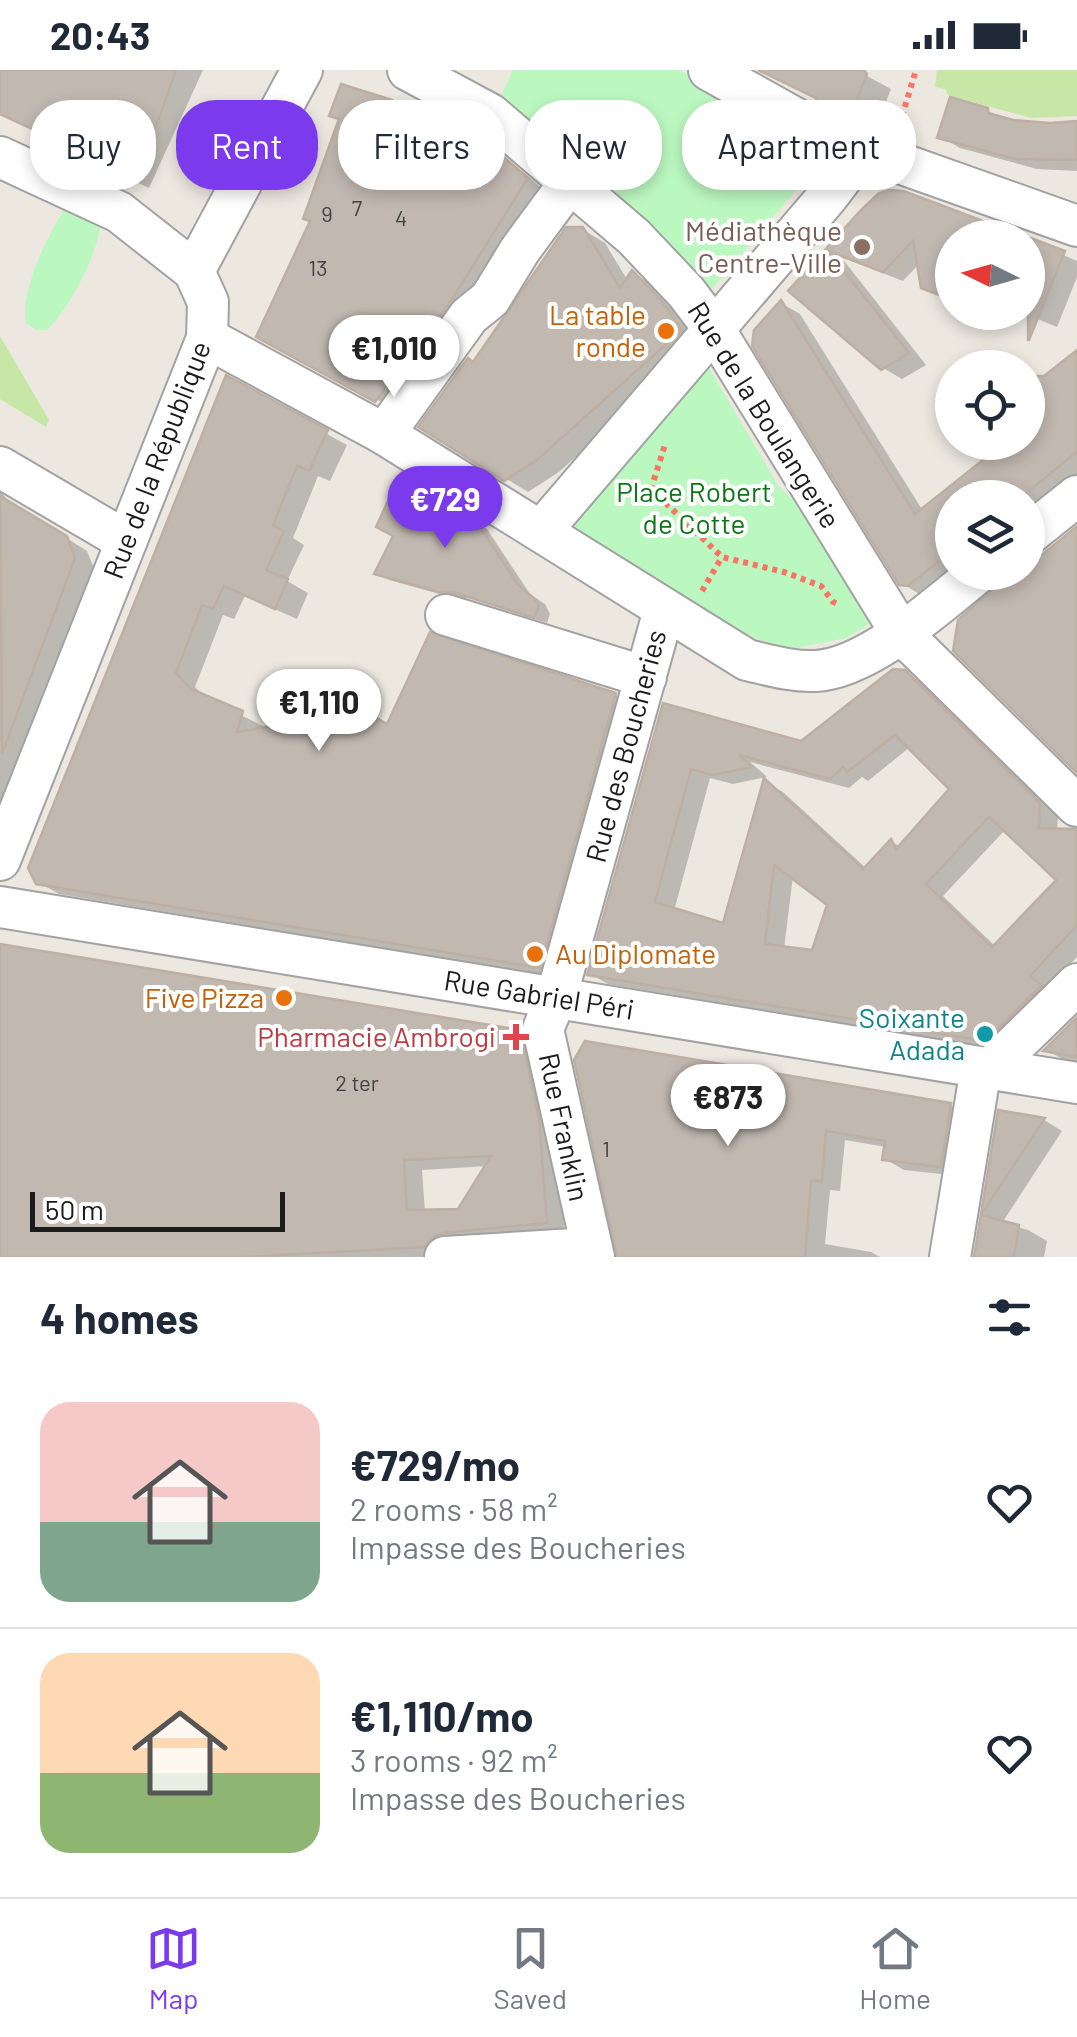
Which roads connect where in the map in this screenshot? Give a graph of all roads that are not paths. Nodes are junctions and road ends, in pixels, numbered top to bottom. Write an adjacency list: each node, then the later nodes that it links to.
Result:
1 (302, 70): 12 (street)
2 (408, 70): 5 (street, Rue de la Boulangerie)
3 (709, 70): 4 (street)
4 (763, 100)
5 (525, 144)
6 (0, 157): 12 (street)
7 (916, 168): 11 (street)
8 (564, 190): 15 (street)
9 (579, 190): 13 (street, Rue de la Boulangerie)
10 (835, 190): 13 (street)
11 (1077, 226)
12 (194, 271): 14 (street, Rue de la République)
13 (714, 330): 19 (street); 24 (street, Rue de la Boulangerie)
14 (207, 338): 15 (street); 20 (street, Rue de la République)
15 (384, 434): 19 (street)
16 (0, 467): 20 (street)
17 (1077, 496): 18 (street)
18 (1045, 521)
19 (542, 530): 22 (street)
20 (126, 542): 27 (street, Rue de la République)
21 (956, 590): 24 (street, Rue des Boucheries)
22 (664, 610): 24 (street, Rue des Boucheries); 25 (street, Rue des Boucheries)
23 (446, 615): 25 (street)
24 (901, 634): 26 (street, Rue de la Boulangerie)
25 (646, 677): 30 (street, Rue des Boucheries)
26 (1077, 806)
27 (0, 860)
28 (0, 908): 30 (street, Rue Gabriel Péri)
29 (1077, 984): 31 (street)
30 (556, 998): 31 (street, Rue Gabriel Péri); 33 (street, Rue Franklin)
31 (985, 1068): 32 (street, Rue Gabriel Péri); 35 (street)
32 (1077, 1083)
33 (592, 1252): 34 (street)
34 (445, 1257)
35 (950, 1257)

